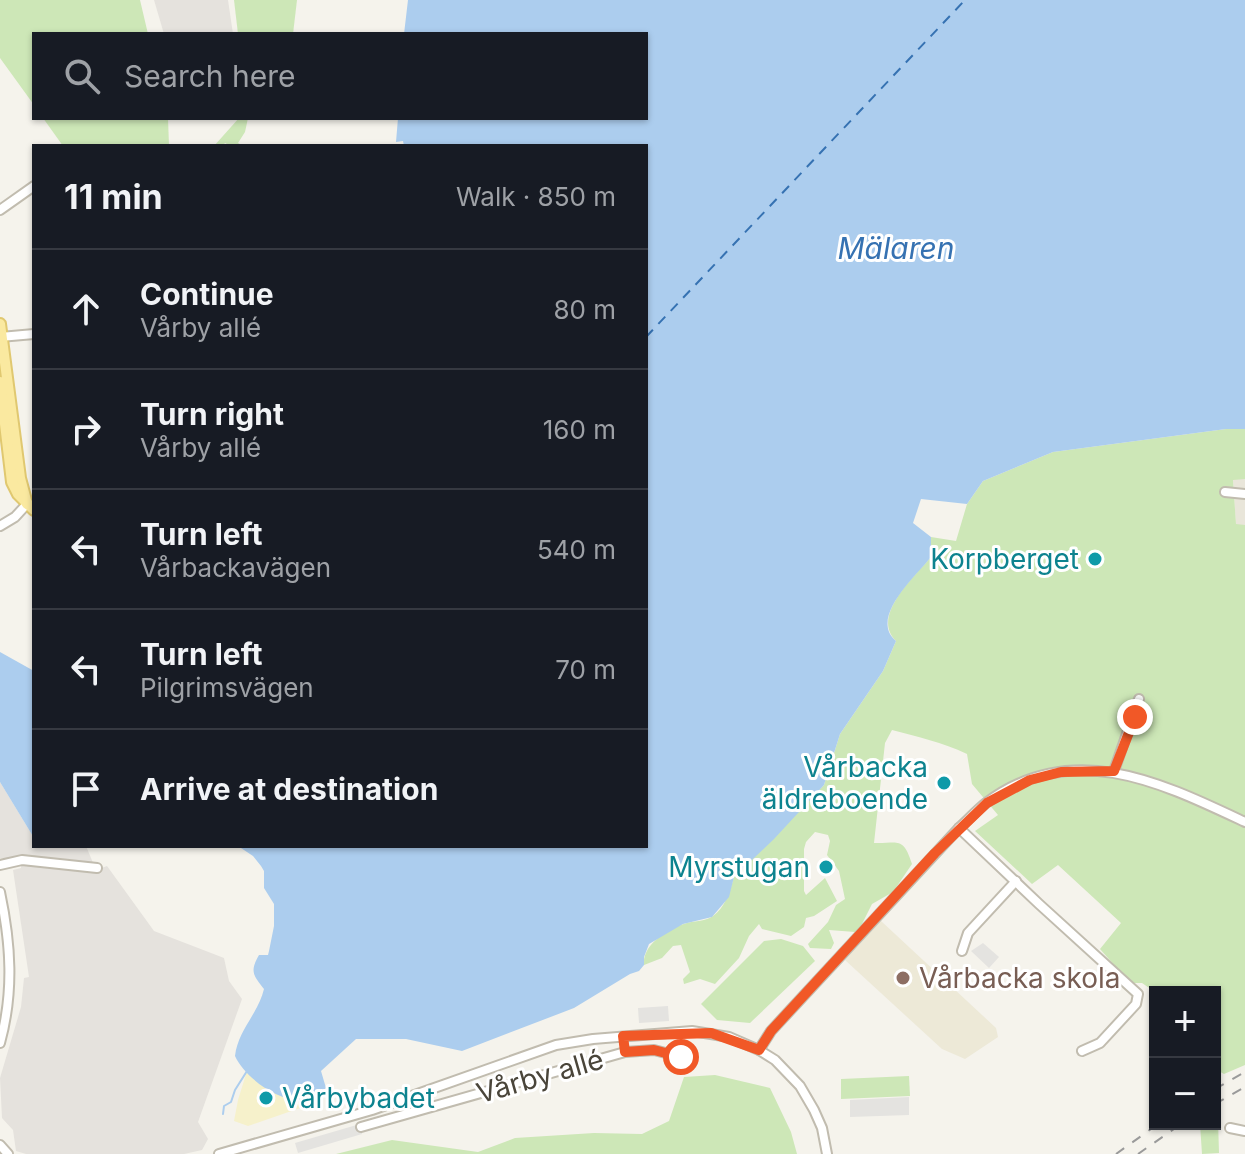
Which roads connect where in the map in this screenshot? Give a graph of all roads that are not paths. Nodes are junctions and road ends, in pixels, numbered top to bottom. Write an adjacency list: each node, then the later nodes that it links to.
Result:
1 (32, 187): 2 (street)
2 (0, 210)
3 (0, 324): 5 (main road)
4 (32, 334): 5 (street)
5 (1, 337): 9 (main road)
6 (0, 382): 9 (main road)
7 (1225, 492): 8 (street)
8 (1245, 494)
9 (30, 507): 10 (street)
10 (0, 526)
11 (1139, 699): 12 (street)
12 (1114, 771): 13 (street); 14 (street)
13 (1245, 822)
14 (959, 828): 17 (street); 22 (street)
15 (0, 865): 16 (street)
16 (97, 868)
17 (1016, 881): 19 (street); 23 (street)
18 (0, 892): 21 (street)
19 (962, 951)
20 (623, 1036): 22 (street, Vårby allé); 24 (street, Vårby allé); 26 (street, Vårby allé)
21 (0, 1043)
22 (759, 1050): 34 (street, Vårby allé)
23 (1082, 1051)
24 (625, 1052): 25 (street, Vårby allé); 27 (street, Vårby allé)
25 (681, 1057)
26 (450, 1083): 27 (street, Vårby allé); 33 (street, Vårby allé)
27 (455, 1099): 28 (street, Vårby allé)
28 (361, 1127)
29 (1230, 1128): 30 (street)
30 (1245, 1131)
31 (0, 1145): 32 (street)
32 (8, 1154)
33 (219, 1154)
34 (827, 1154)

